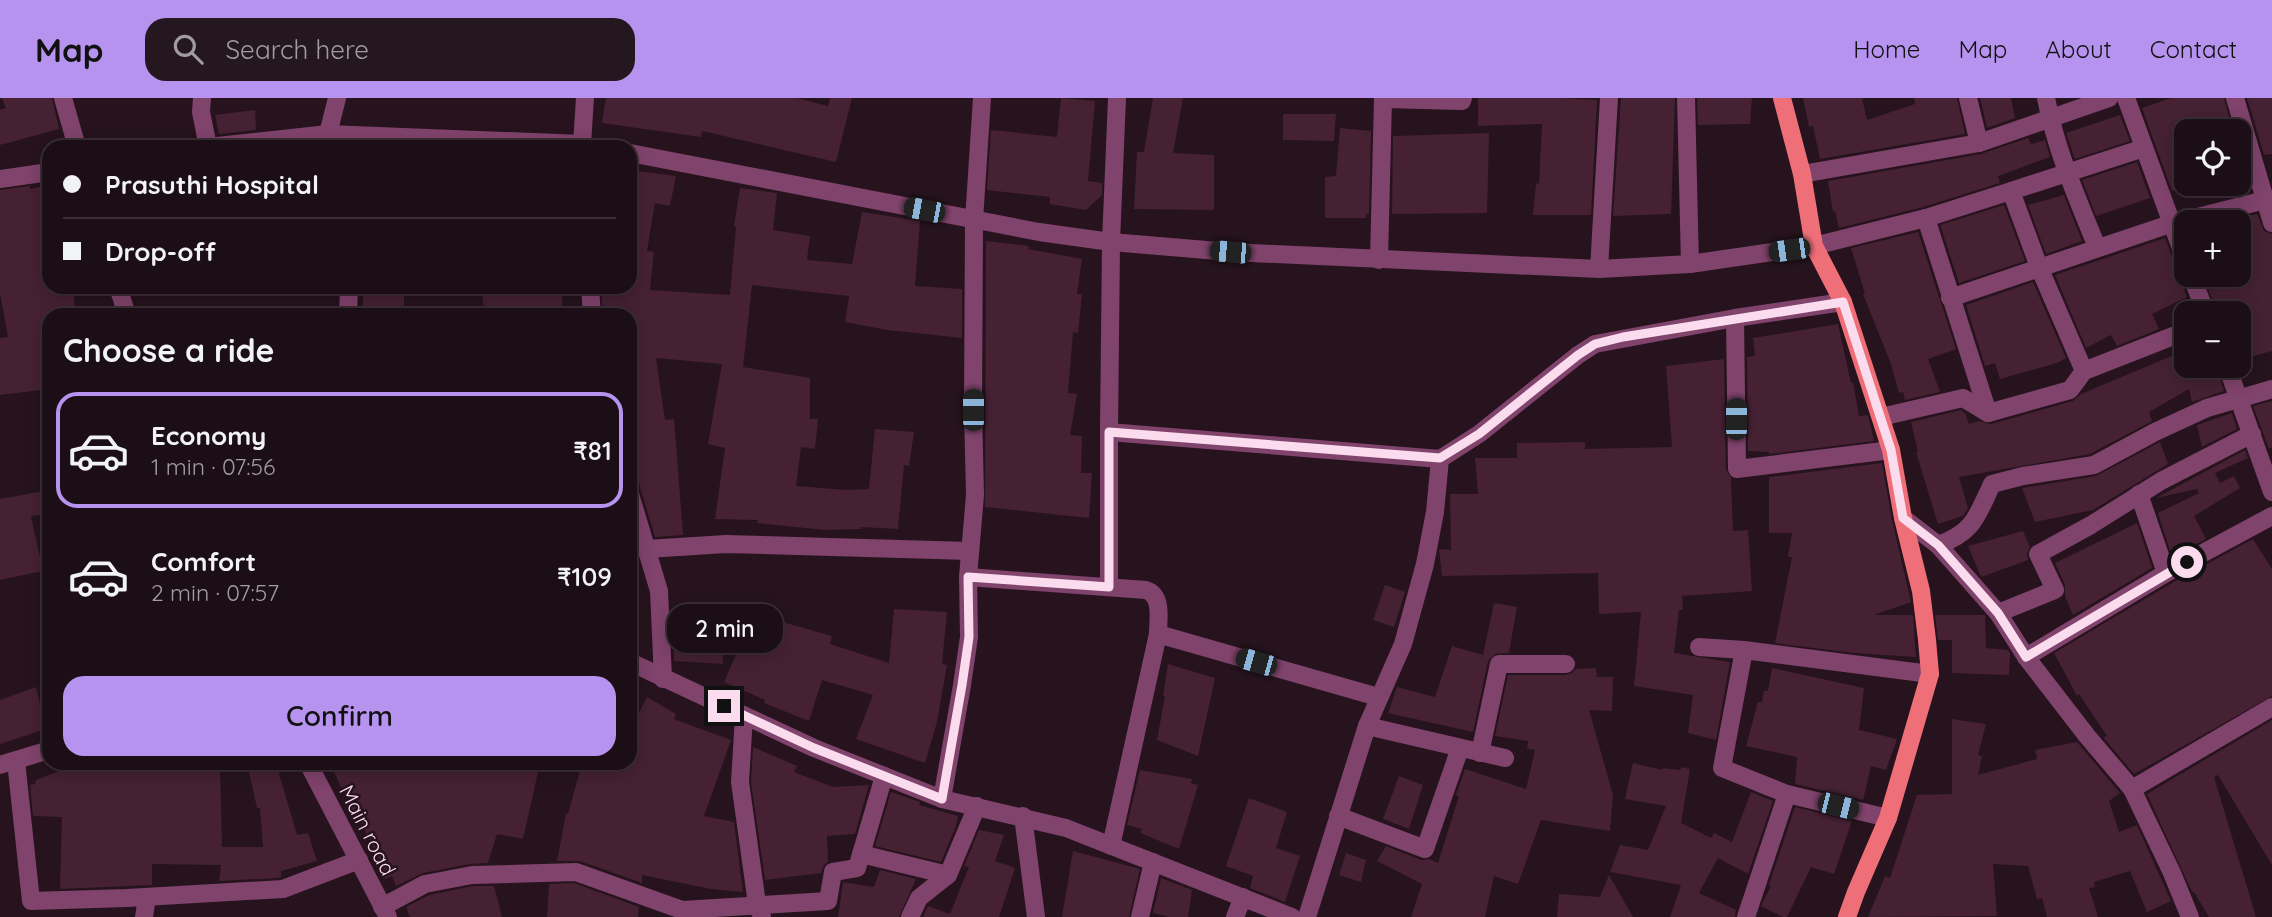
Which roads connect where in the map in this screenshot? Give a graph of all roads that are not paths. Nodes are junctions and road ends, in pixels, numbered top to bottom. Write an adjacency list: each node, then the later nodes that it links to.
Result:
1 (63, 98): 18 (street)
2 (201, 98): 19 (street)
3 (337, 98): 17 (street)
4 (584, 98): 22 (street)
5 (982, 98): 33 (street)
6 (1116, 98): 37 (street)
7 (1463, 98): 40 (street)
8 (1609, 98): 43 (street)
9 (1686, 98): 41 (street)
10 (1782, 98): 28 (main road)
11 (1968, 98): 23 (street)
12 (2046, 98): 16 (street)
13 (2109, 98): 16 (street)
14 (2126, 98): 24 (street)
15 (2235, 98): 31 (street)
16 (2050, 119): 23 (street); 27 (street)
17 (328, 134): 20 (street); 21 (street)
18 (75, 140)
19 (207, 140)
20 (273, 140)
21 (350, 140)
22 (587, 140)
23 (1979, 143): 28 (street)
24 (2144, 148): 27 (street); 35 (street)
25 (637, 154): 33 (street)
26 (42, 173): 29 (street)
27 (2067, 173): 30 (street); 39 (street)
28 (1802, 174): 38 (main road)
29 (1, 177)
30 (2011, 191): 32 (street); 42 (street)
31 (2265, 200): 34 (street); 35 (street)
32 (1926, 218): 38 (street); 44 (street)
33 (974, 220): 37 (street); 66 (street)
34 (2272, 223)
35 (2170, 224): 36 (street); 39 (street)
36 (2174, 234)
37 (1111, 242): 40 (street); 54 (street)
38 (1814, 246): 41 (street); 45 (main road)
39 (2097, 247): 42 (street)
40 (1379, 260): 43 (street)
41 (1690, 264): 43 (street)
42 (2039, 267): 44 (street); 48 (street)
43 (1599, 269)
44 (1950, 298): 52 (street)
45 (1843, 302): 46 (street); 53 (main road)
46 (1735, 318): 56 (street); 57 (street)
47 (2174, 336): 48 (street)
48 (2084, 371): 52 (street)
49 (2232, 378): 51 (street)
50 (2272, 389): 51 (street)
51 (2240, 398): 55 (street); 64 (street)
52 (1988, 413): 53 (street)
53 (1881, 417): 56 (main road)
54 (1109, 432): 57 (street); 69 (street)
55 (2252, 434): 58 (street); 60 (street)
56 (1891, 450): 63 (main road)
57 (1440, 458): 79 (street)
58 (2269, 469): 59 (street)
59 (2272, 492)
60 (2139, 494): 67 (street); 70 (street)
61 (2272, 516): 67 (street)
62 (637, 517): 65 (street)
63 (1903, 518): 64 (street); 77 (main road)
64 (1938, 545): 70 (street)
65 (647, 549): 66 (street); 78 (street)
66 (970, 551): 68 (street)
67 (2166, 573): 74 (street)
68 (968, 577): 69 (street); 92 (street)
69 (1109, 587): 71 (street)
70 (1998, 613): 74 (street)
71 (1158, 634): 79 (street); 97 (street)
72 (1699, 647): 73 (street)
73 (1744, 650): 77 (street); 91 (street)
74 (2026, 657): 90 (street)
75 (1566, 664): 85 (street)
76 (637, 666): 78 (street)
77 (1930, 674): 96 (main road)
78 (663, 679): 81 (street)
79 (1378, 697): 82 (street)
80 (2272, 707): 90 (street)
81 (744, 716): 89 (street); 104 (street)
82 (1367, 726): 83 (street); 95 (street)
83 (1460, 748): 85 (street); 95 (street)
84 (42, 752): 87 (street)
85 (1480, 753): 86 (street)
86 (1505, 758)
87 (8, 763): 102 (street)
88 (312, 770): 99 (street, Main road)
89 (884, 776): 92 (street); 98 (street)
90 (2132, 789): 115 (street)
91 (1787, 794): 96 (street); 113 (street)
92 (942, 799): 93 (street)
93 (977, 806): 94 (street); 101 (street)
94 (1023, 816): 97 (street); 108 (street)
95 (1338, 816): 112 (street)
96 (1888, 818): 114 (main road)
97 (1111, 846): 100 (street)
98 (861, 855): 101 (street); 104 (street)
99 (359, 860): 102 (street); 105 (street, Main road)
100 (1153, 862): 103 (street); 109 (street)
101 (948, 875): 107 (street)
102 (147, 897): 106 (street)
103 (1243, 897): 110 (street); 111 (street)
104 (759, 911): 105 (street)
105 (385, 912)
106 (144, 917)
107 (910, 917)
108 (1036, 917)
109 (1140, 917)
110 (1235, 917)
111 (1292, 917)
112 (1307, 917)
113 (1746, 917)
114 (1847, 917)
115 (2190, 917)

